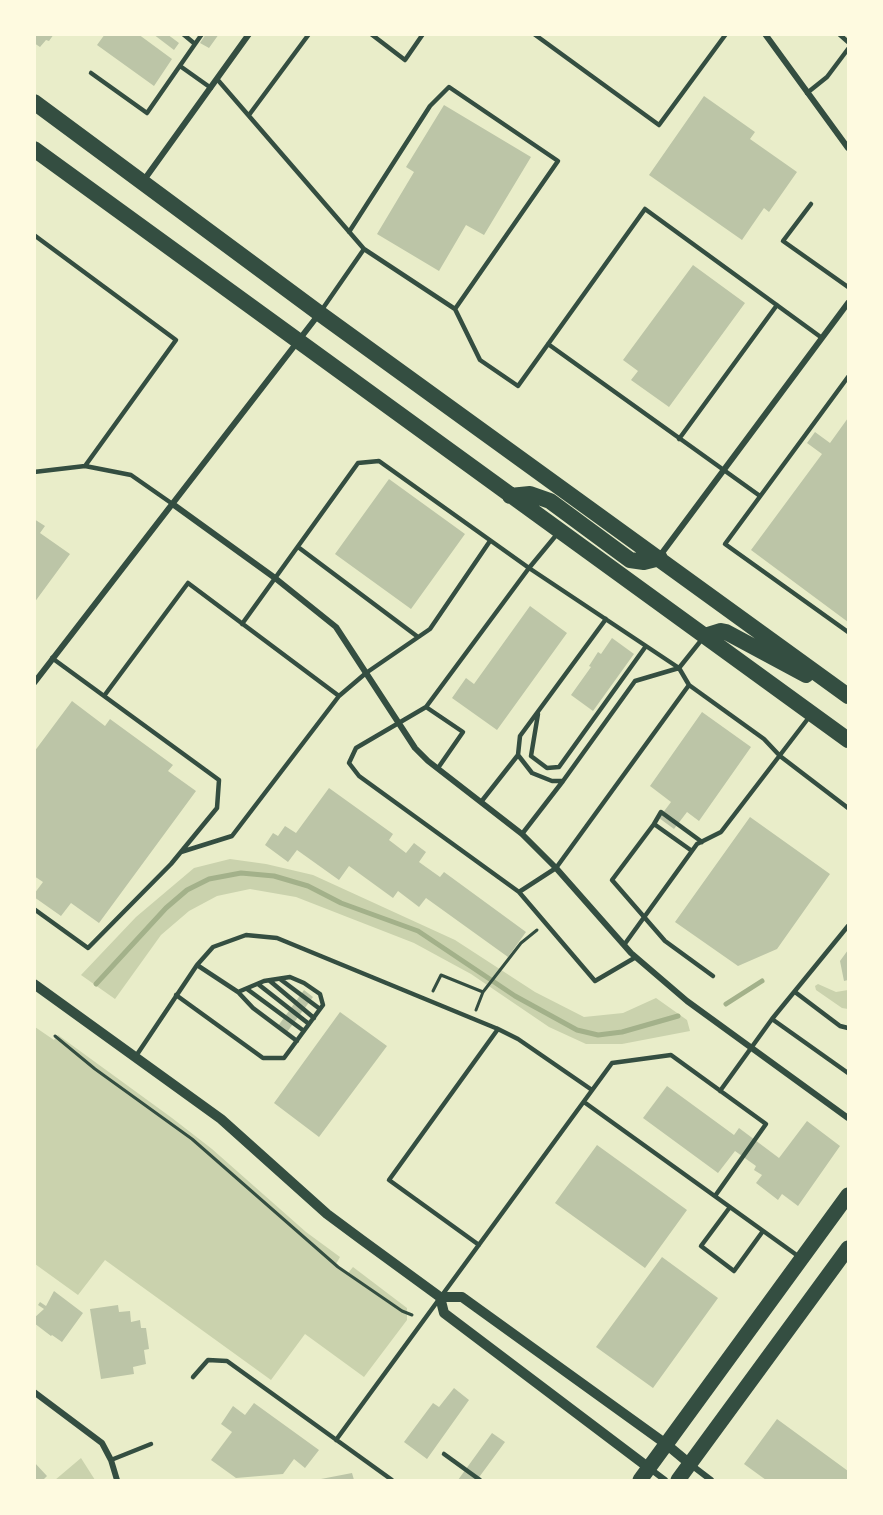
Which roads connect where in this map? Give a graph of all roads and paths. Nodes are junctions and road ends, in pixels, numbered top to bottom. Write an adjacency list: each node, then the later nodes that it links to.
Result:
1 (183, 34): 12 (lane)
2 (202, 34): 12 (lane)
3 (249, 34): 16 (street)
4 (309, 34): 20 (lane)
5 (371, 34): 6 (lane)
6 (423, 34)
7 (534, 34): 8 (lane)
8 (726, 34)
9 (765, 34): 18 (street)
10 (839, 34): 11 (lane)
11 (849, 42)
12 (195, 44): 14 (lane)
13 (849, 49): 18 (lane)
14 (180, 66): 15 (lane); 17 (lane)
15 (91, 73)
16 (217, 79): 17 (street); 20 (lane)
17 (211, 88): 23 (street)
18 (807, 93): 21 (street)
19 (34, 102): 23 (highway)
20 (249, 115): 25 (lane)
21 (849, 148)
22 (34, 149): 34 (highway)
23 (143, 182): 32 (highway)
24 (811, 204): 28 (lane)
25 (349, 232): 27 (lane); 31 (lane)
26 (34, 235): 38 (lane)
27 (364, 249): 31 (lane); 32 (lane)
28 (849, 287)
29 (849, 303): 33 (street)
30 (777, 305): 33 (lane); 35 (lane); 37 (lane)
31 (455, 309): 35 (lane)
32 (319, 313): 34 (street); 47 (highway)
33 (822, 338): 39 (street)
34 (299, 342): 41 (highway); 43 (street)
35 (548, 344): 37 (lane)
36 (849, 378): 42 (lane)
37 (679, 439): 39 (lane)
38 (85, 466): 40 (lane); 43 (lane)
39 (724, 470): 42 (lane); 47 (street)
40 (34, 472)
41 (510, 495): 44 (highway); 47 (highway)
42 (760, 496): 52 (lane)
43 (174, 505): 49 (street); 56 (street)
44 (559, 531): 48 (lane); 53 (highway)
45 (490, 541): 46 (lane); 48 (lane); 54 (lane)
46 (298, 547): 49 (lane); 54 (lane)
47 (659, 558): 59 (highway)
48 (529, 568): 50 (lane); 65 (lane)
49 (275, 578): 51 (lane); 58 (street)
50 (606, 620): 55 (lane); 66 (lane)
51 (242, 624): 62 (lane); 63 (lane)
52 (849, 632)
53 (705, 636): 57 (lane); 59 (highway); 67 (highway)
54 (418, 637): 58 (lane)
55 (646, 646): 57 (lane); 66 (lane)
56 (52, 658): 60 (street); 62 (lane)
57 (679, 668): 61 (lane); 73 (lane)
58 (366, 673): 63 (lane); 68 (street)
59 (830, 682): 64 (highway)
60 (34, 683)
61 (689, 685): 71 (lane); 81 (lane)
62 (104, 696): 80 (lane)
63 (339, 696): 80 (lane)
64 (849, 696)
65 (426, 707): 68 (lane); 72 (lane)
66 (538, 711): 70 (lane)
67 (812, 714): 69 (highway); 71 (lane)
68 (397, 723): 72 (street); 82 (lane)
69 (849, 740)
70 (518, 755): 73 (lane); 74 (lane)
71 (780, 756): 75 (lane); 78 (lane)
72 (438, 768): 74 (street)
73 (564, 781): 77 (lane)
74 (481, 802): 77 (street)
75 (849, 808)
76 (654, 824): 78 (lane); 79 (lane); 84 (lane)
77 (522, 834): 81 (street)
78 (702, 842): 79 (lane)
79 (692, 851): 84 (lane)
80 (181, 852): 83 (lane)
81 (556, 868): 82 (lane); 87 (street)
82 (519, 892): 85 (lane)
83 (34, 909)
84 (644, 918): 87 (lane); 90 (lane)
85 (546, 923): 88 (lane); 97 (path)
86 (849, 926): 98 (lane)
87 (624, 945): 88 (street)
88 (636, 957): 111 (street)
89 (197, 965): 96 (lane); 99 (lane); 100 (lane)
90 (713, 976)
91 (280, 979): 92 (lane); 101 (lane); 101 (lane)
92 (270, 981): 94 (lane); 103 (lane)
93 (34, 984): 112 (street)
94 (258, 984): 95 (lane); 105 (lane)
95 (247, 989): 96 (lane); 108 (lane)
96 (238, 992): 110 (lane)
97 (483, 992): 100 (path); 102 (path)
98 (795, 992): 104 (lane); 106 (lane)
99 (176, 995): 110 (lane); 112 (lane)
100 (429, 999): 102 (lane)
101 (320, 1009): 103 (lane)
102 (473, 1017): 107 (lane)
103 (314, 1018): 105 (lane)
104 (772, 1019): 111 (lane); 113 (lane)
105 (309, 1024): 108 (lane)
106 (849, 1028)
107 (498, 1029): 114 (lane); 122 (lane)
108 (304, 1031): 110 (lane)
109 (55, 1036): 126 (path)
110 (297, 1041)
111 (752, 1048): 115 (lane); 117 (street)
112 (136, 1057): 125 (street)
113 (849, 1073)
114 (592, 1090): 115 (lane); 116 (lane)
115 (720, 1091): 119 (lane)
116 (584, 1102): 119 (lane); 122 (lane)
117 (849, 1118)
118 (849, 1195): 124 (main road)
119 (715, 1196): 120 (lane)
120 (730, 1207): 121 (lane); 121 (lane)
121 (763, 1231): 124 (lane)
122 (479, 1245): 125 (lane)
123 (849, 1248): 134 (main road)
124 (802, 1259): 131 (main road)
125 (441, 1297): 129 (lane); 131 (street); 135 (street)
126 (412, 1315)
127 (193, 1377): 129 (lane)
128 (34, 1392): 133 (street)
129 (336, 1440): 137 (lane)
130 (151, 1444): 133 (lane)
131 (666, 1444): 134 (street); 135 (main road)
132 (444, 1454): 138 (lane)
133 (111, 1460): 136 (street)
134 (690, 1464): 140 (main road); 141 (street)
135 (644, 1474): 139 (street)
136 (117, 1480)
137 (392, 1480)
138 (480, 1480)
139 (664, 1480)
140 (678, 1480)
141 (711, 1480)

